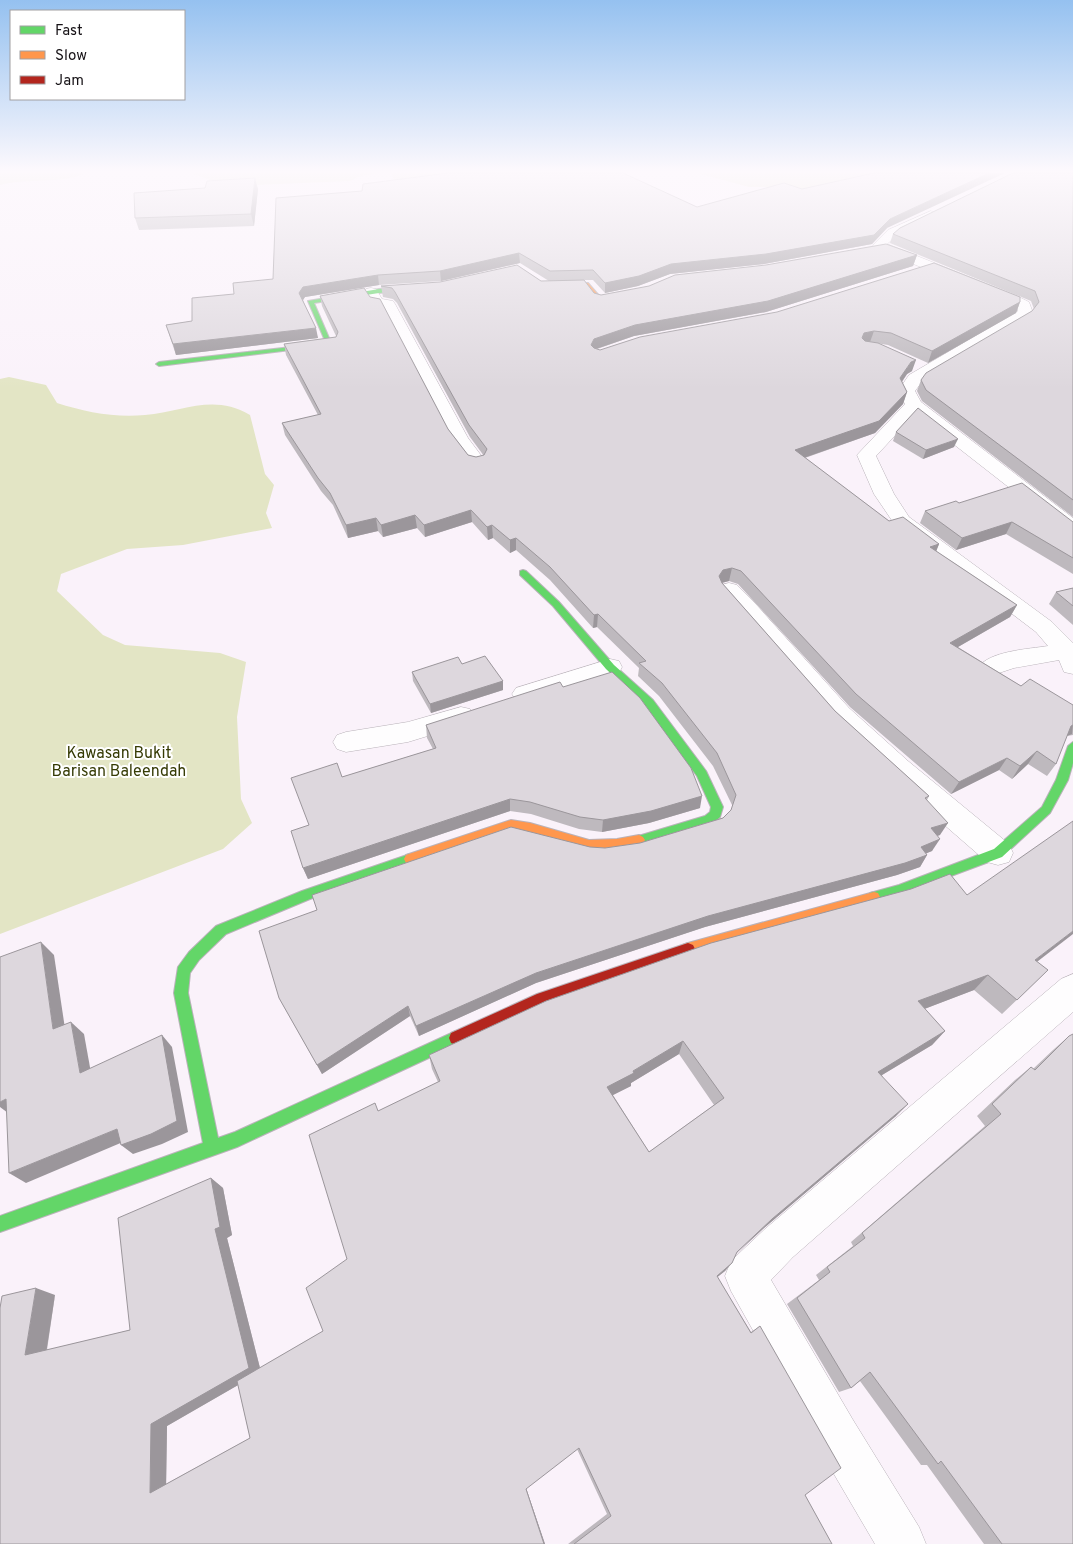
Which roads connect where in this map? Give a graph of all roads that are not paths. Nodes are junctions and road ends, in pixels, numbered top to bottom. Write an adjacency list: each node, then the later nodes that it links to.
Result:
1 (879, 245): 2 (street)
2 (883, 248): 3 (street); 4 (street)
3 (864, 252)
4 (931, 267): 5 (street); 12 (street)
5 (912, 273)
6 (540, 282): 9 (street)
7 (433, 287): 8 (street)
8 (371, 292): 10 (street); 14 (street)
9 (643, 292)
10 (159, 364)
11 (912, 364): 12 (street)
12 (929, 371): 13 (street)
13 (914, 405): 15 (street); 18 (street)
14 (477, 462)
15 (1073, 528)
16 (523, 572): 19 (street)
17 (729, 590): 23 (street)
18 (1070, 658): 20 (street)
19 (610, 667): 21 (street); 25 (street)
20 (990, 668)
21 (346, 742)
22 (1073, 746): 23 (street)
23 (998, 853): 25 (street)
24 (1073, 990): 27 (street)
25 (212, 1148): 26 (street)
26 (0, 1224)
27 (902, 1544)

